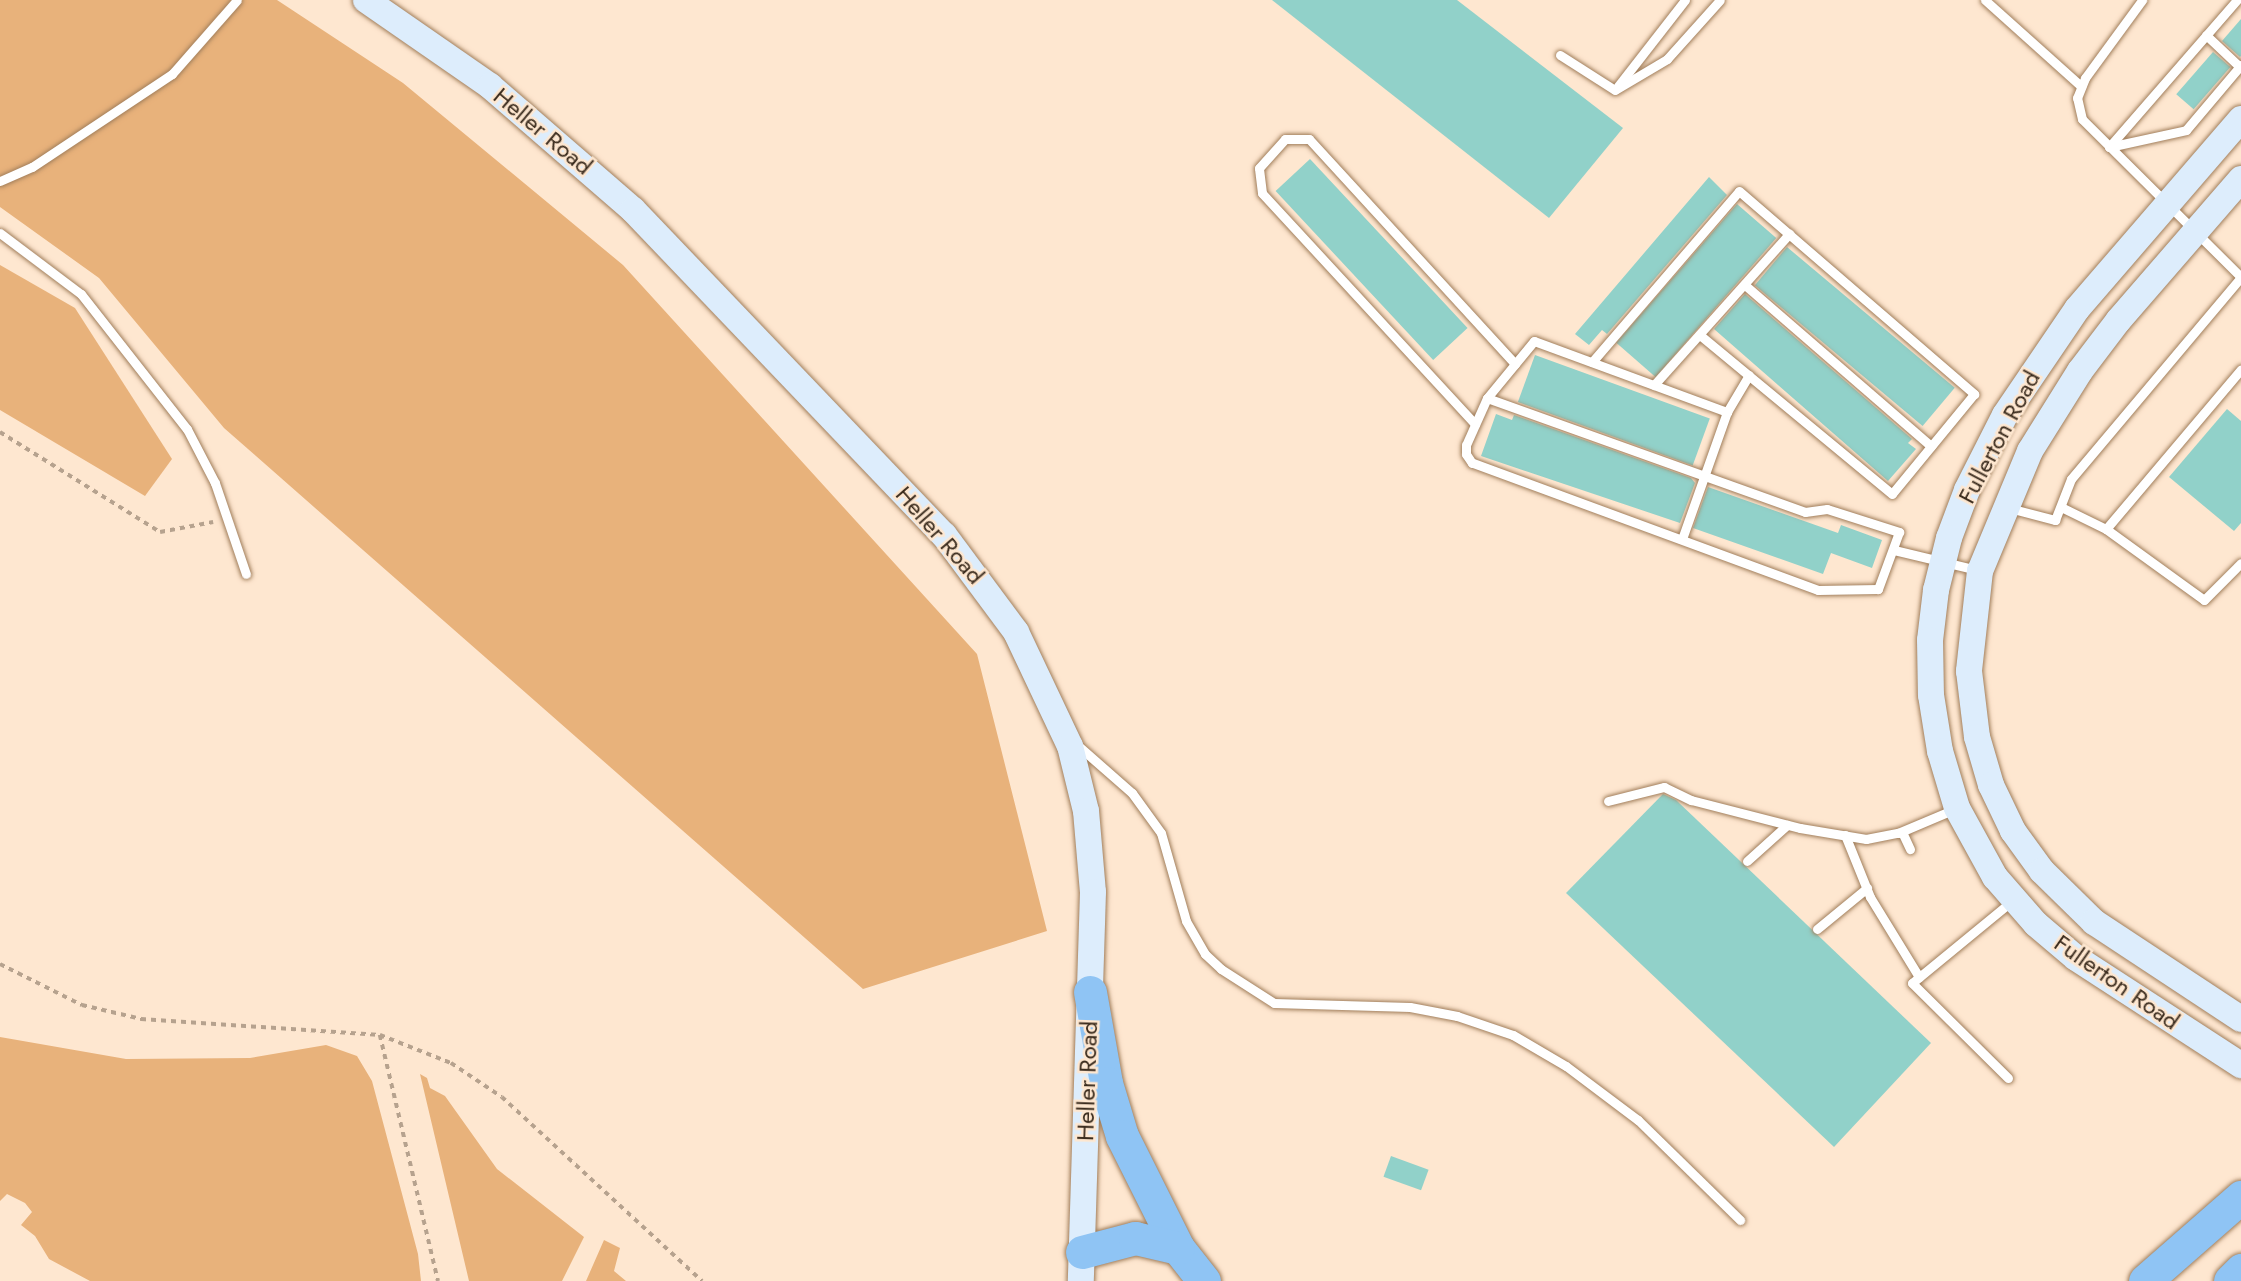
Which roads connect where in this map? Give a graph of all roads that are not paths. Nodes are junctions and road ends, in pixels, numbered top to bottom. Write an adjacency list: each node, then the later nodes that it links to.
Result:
1 (237, 0): 16 (lane)
2 (366, 0): 42 (main road, Heller Road)
3 (1685, 0): 12 (lane)
4 (1720, 0): 12 (lane)
5 (1985, 0): 11 (lane)
6 (2142, 0): 11 (lane)
7 (2237, 0): 8 (lane)
8 (2206, 36): 10 (lane); 14 (lane)
9 (1560, 55): 12 (lane)
10 (2241, 66): 14 (lane)
11 (2081, 86): 14 (lane)
12 (1615, 90)
13 (2241, 119): 17 (main road, Fullerton Road)
14 (2109, 147): 17 (lane)
15 (2241, 179): 20 (main road, Fullerton Road)
16 (0, 181)
17 (2168, 204): 20 (lane); 38 (main road, Fullerton Road)
18 (0, 233): 41 (lane)
19 (1788, 234): 21 (lane); 23 (lane); 31 (lane)
20 (2193, 234): 33 (main road, Fullerton Road); 34 (lane)
21 (1745, 285): 22 (lane); 31 (lane)
22 (1699, 335): 26 (lane); 27 (lane)
23 (1592, 362): 24 (lane); 27 (lane)
24 (1515, 365): 28 (lane); 30 (lane)
25 (2241, 369): 35 (lane)
26 (1749, 375): 29 (lane); 31 (lane)
27 (1654, 385): 29 (lane)
28 (1488, 398): 30 (lane); 32 (lane)
29 (1727, 412): 32 (lane)
30 (1475, 424): 36 (lane)
31 (1931, 446)
32 (1706, 477): 36 (lane); 37 (lane)
33 (2003, 507): 34 (lane); 40 (main road, Fullerton Road)
34 (2061, 507): 35 (lane)
35 (2106, 528): 39 (lane)
36 (1682, 539): 37 (lane)
37 (1894, 550): 38 (lane)
38 (1942, 562): 40 (lane); 44 (main road, Fullerton Road)
39 (2241, 563)
40 (1980, 571): 55 (main road, Fullerton Road)
41 (246, 574)
42 (1068, 742): 54 (main road, Heller Road); 59 (lane)
43 (1608, 801): 45 (lane)
44 (1957, 808): 46 (lane); 51 (main road, Fullerton Road)
45 (1787, 825): 47 (lane); 49 (lane)
46 (1902, 832): 47 (lane); 48 (lane)
47 (1845, 835): 50 (lane)
48 (1910, 849)
49 (1747, 861)
50 (1867, 888): 52 (lane); 53 (lane)
51 (2013, 900): 53 (lane); 56 (main road, Fullerton Road)
52 (1818, 929)
53 (1919, 977): 57 (lane)
54 (1090, 992): 60 (highway); 61 (main road, Heller Road)
55 (2241, 1019)
56 (2241, 1066)
57 (2008, 1077)
58 (2241, 1197): 64 (highway)
59 (1740, 1220)
60 (1178, 1248): 61 (highway); 63 (highway)
61 (1082, 1267)
62 (2241, 1269): 65 (highway)
63 (1204, 1281)
64 (2145, 1281)
65 (2230, 1281)

